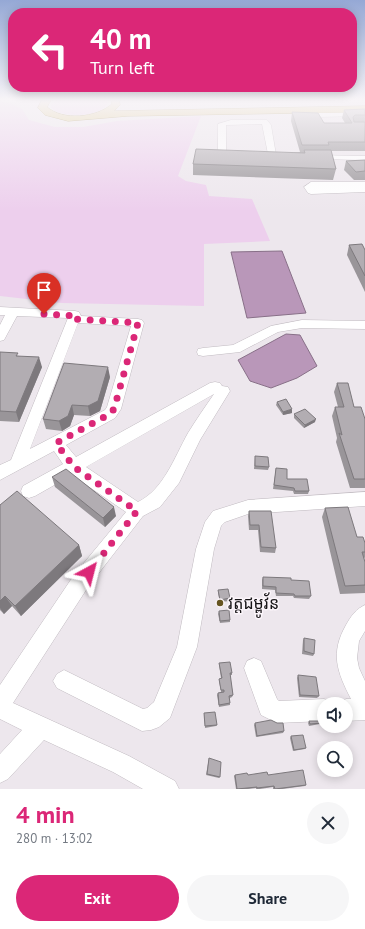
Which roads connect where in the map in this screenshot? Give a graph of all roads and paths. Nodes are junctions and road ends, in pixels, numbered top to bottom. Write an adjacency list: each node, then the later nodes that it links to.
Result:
1 (222, 137): 3 (street)
2 (267, 137): 4 (street)
3 (248, 156)
4 (294, 157)
5 (308, 157): 6 (street)
6 (365, 158)
7 (365, 185): 8 (street)
8 (365, 189)
9 (7, 311): 10 (street); 12 (street)
10 (74, 319): 14 (street); 15 (street)
11 (365, 325): 13 (street)
12 (0, 337)
13 (203, 352)
14 (56, 443): 15 (street); 16 (street)
15 (17, 464): 17 (street)
16 (74, 467): 18 (street); 20 (street); 20 (street)
17 (0, 473)
18 (30, 491)
19 (365, 498): 23 (street)
20 (137, 511): 24 (street)
21 (365, 615): 25 (street)
22 (254, 668): 27 (street)
23 (64, 682)
24 (2, 698): 29 (street)
25 (365, 702)
26 (365, 709): 28 (street)
27 (317, 710)
28 (353, 710)
29 (40, 727): 30 (street); 31 (street)
30 (0, 772)
31 (167, 789)

